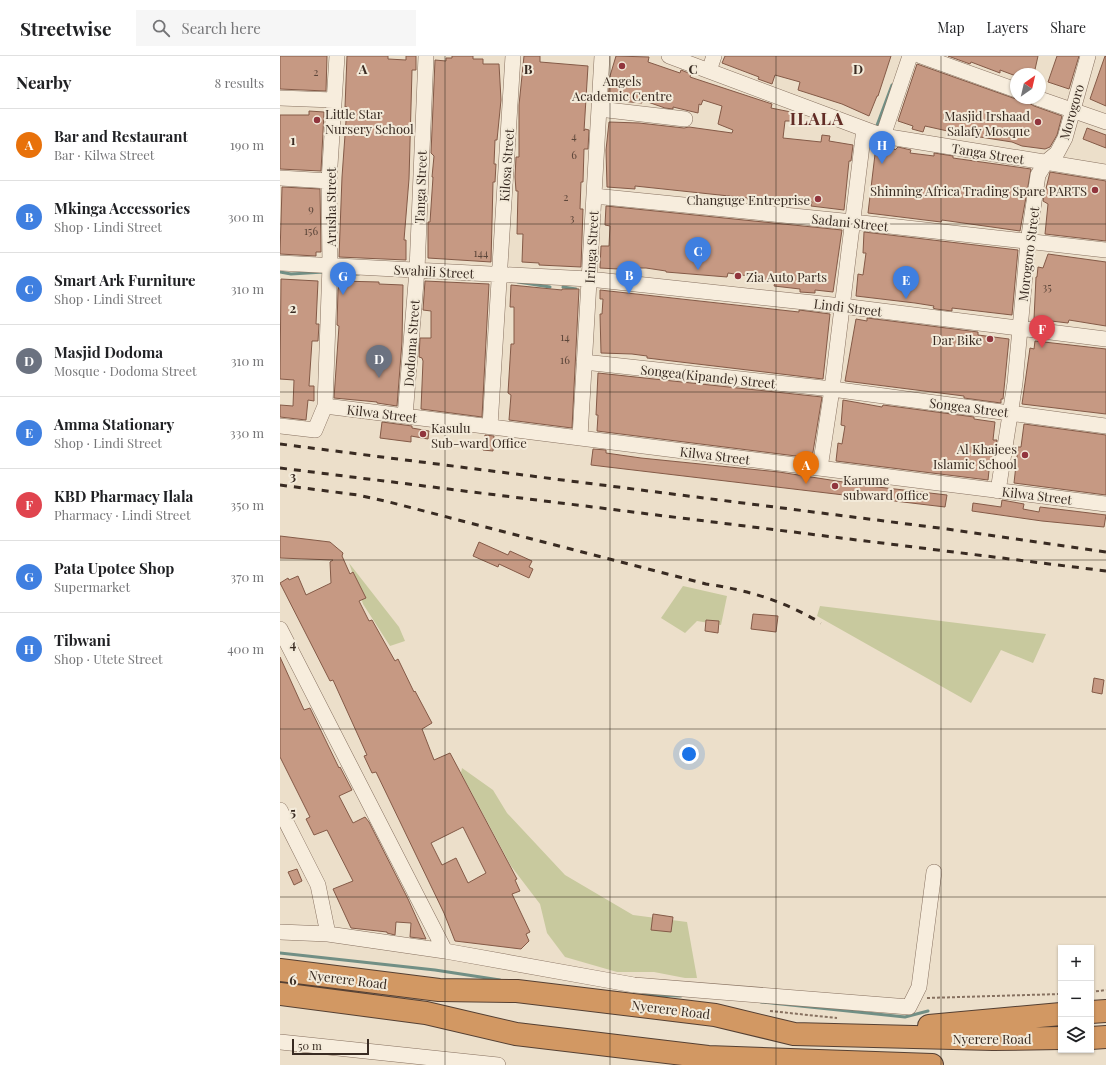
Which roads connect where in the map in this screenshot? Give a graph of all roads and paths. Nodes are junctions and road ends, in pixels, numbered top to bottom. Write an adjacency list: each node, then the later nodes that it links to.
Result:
1 (337, 56): 13 (street, Arusha Street)
2 (426, 56): 31 (street, Tanga Street)
3 (513, 56): 32 (street, Kilosa Street)
4 (602, 56): 15 (street, Iringa Street)
5 (669, 56): 10 (street, Tanga Street)
6 (714, 56): 10 (street)
7 (910, 56): 20 (street)
8 (921, 56): 11 (street)
9 (1088, 56): 16 (street, Morogoro)
10 (709, 71): 19 (street, Tanga Street)
11 (1010, 88)
12 (280, 98): 13 (street)
13 (333, 100): 24 (street, Arusha Street)
14 (1046, 101): 16 (street)
15 (599, 109): 17 (street); 25 (street, Iringa Street)
16 (1072, 111): 18 (street); 21 (street, Morogoro)
17 (685, 119)
18 (1106, 122)
19 (864, 129): 20 (street, Tanga Street); 26 (street)
20 (883, 136): 21 (street, Tanga Street)
21 (1046, 162): 22 (street, Tanga Street); 27 (street, Morogoro Street)
22 (1106, 172)
23 (280, 178): 24 (street)
24 (329, 181): 30 (street, Arusha Street)
25 (594, 196): 26 (street, Sadani Street); 33 (street, Iringa Street)
26 (853, 222): 27 (street, Sadani Street); 34 (street)
27 (1028, 242): 28 (street, Sadani Street); 35 (street, Morogoro Street)
28 (1106, 250)
29 (280, 263): 30 (street, Swahili Street)
30 (330, 265): 31 (street, Swahili Street); 39 (street, Arusha Street)
31 (417, 270): 32 (street, Swahili Street); 41 (street, Dodoma Street)
32 (499, 274): 33 (street, Swahili Street); 43 (street, Kilosa Street)
33 (589, 279): 34 (street, Lindi Street); 37 (street, Iringa Street)
34 (842, 306): 35 (street, Lindi Street); 38 (street)
35 (1020, 328): 36 (street, Lindi Street); 40 (street, Morogoro Street)
36 (1106, 339)
37 (584, 362): 38 (street, Songea(Kipande) Street); 45 (street, Iringa Street)
38 (832, 389): 40 (street, Songea Street); 46 (street)
39 (325, 406): 41 (street, Kilwa Street); 42 (street)
40 (1011, 412): 44 (street, Songea Street); 47 (street, Morogoro Street)
41 (405, 416): 43 (street, Kilwa Street)
42 (280, 426)
43 (490, 426): 45 (street, Kilwa Street)
44 (1106, 426)
45 (580, 437): 46 (street, Kilwa Street)
46 (820, 468): 47 (street, Kilwa Street)
47 (998, 491): 48 (street, Kilwa Street)
48 (1106, 504)
49 (280, 629): 54 (street)
50 (280, 810): 53 (street)
51 (934, 872): 54 (street)
52 (280, 932): 53 (street)
53 (328, 934): 54 (street)
54 (445, 951)
55 (280, 970): 62 (highway, Nyerere Road)
56 (1106, 990): 57 (path)
57 (1094, 992)
58 (280, 994): 67 (highway, Nyerere Road)
59 (1106, 1011): 60 (highway)
60 (1094, 1012)
61 (1058, 1014): 62 (highway)
62 (830, 1035): 64 (highway, Nyerere Road)
63 (1106, 1037): 65 (highway)
64 (1058, 1038)
65 (1094, 1038)
66 (280, 1042): 68 (street)
67 (785, 1059): 69 (highway); 70 (highway, Nyerere Road)
68 (498, 1065)
69 (829, 1065)
70 (932, 1065)

